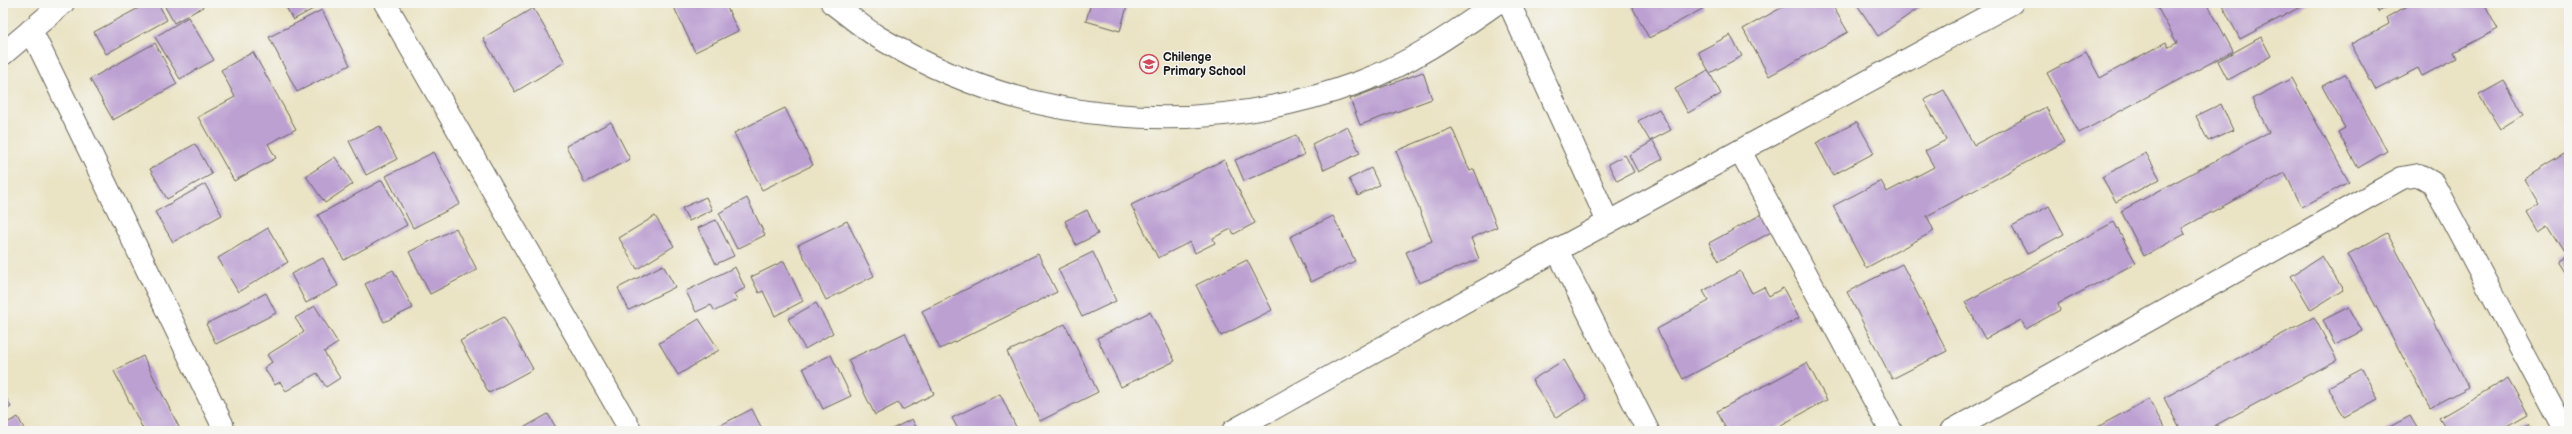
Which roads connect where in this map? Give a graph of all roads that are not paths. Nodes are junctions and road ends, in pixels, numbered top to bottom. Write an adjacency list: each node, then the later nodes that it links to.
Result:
1 (63, 3): 7 (street)
2 (385, 3): 13 (street)
3 (832, 3): 4 (street)
4 (1497, 3)
5 (1509, 3): 10 (street)
6 (2012, 3): 9 (street)
7 (31, 30): 8 (street); 12 (street)
8 (3, 54)
9 (1740, 151): 10 (street); 16 (street)
10 (1608, 222): 11 (street)
11 (1557, 250): 14 (street); 15 (street)
12 (223, 431)
13 (631, 431)
14 (1232, 431)
15 (1648, 431)
16 (1891, 431)
17 (1951, 431): 18 (street)
18 (2565, 431)

